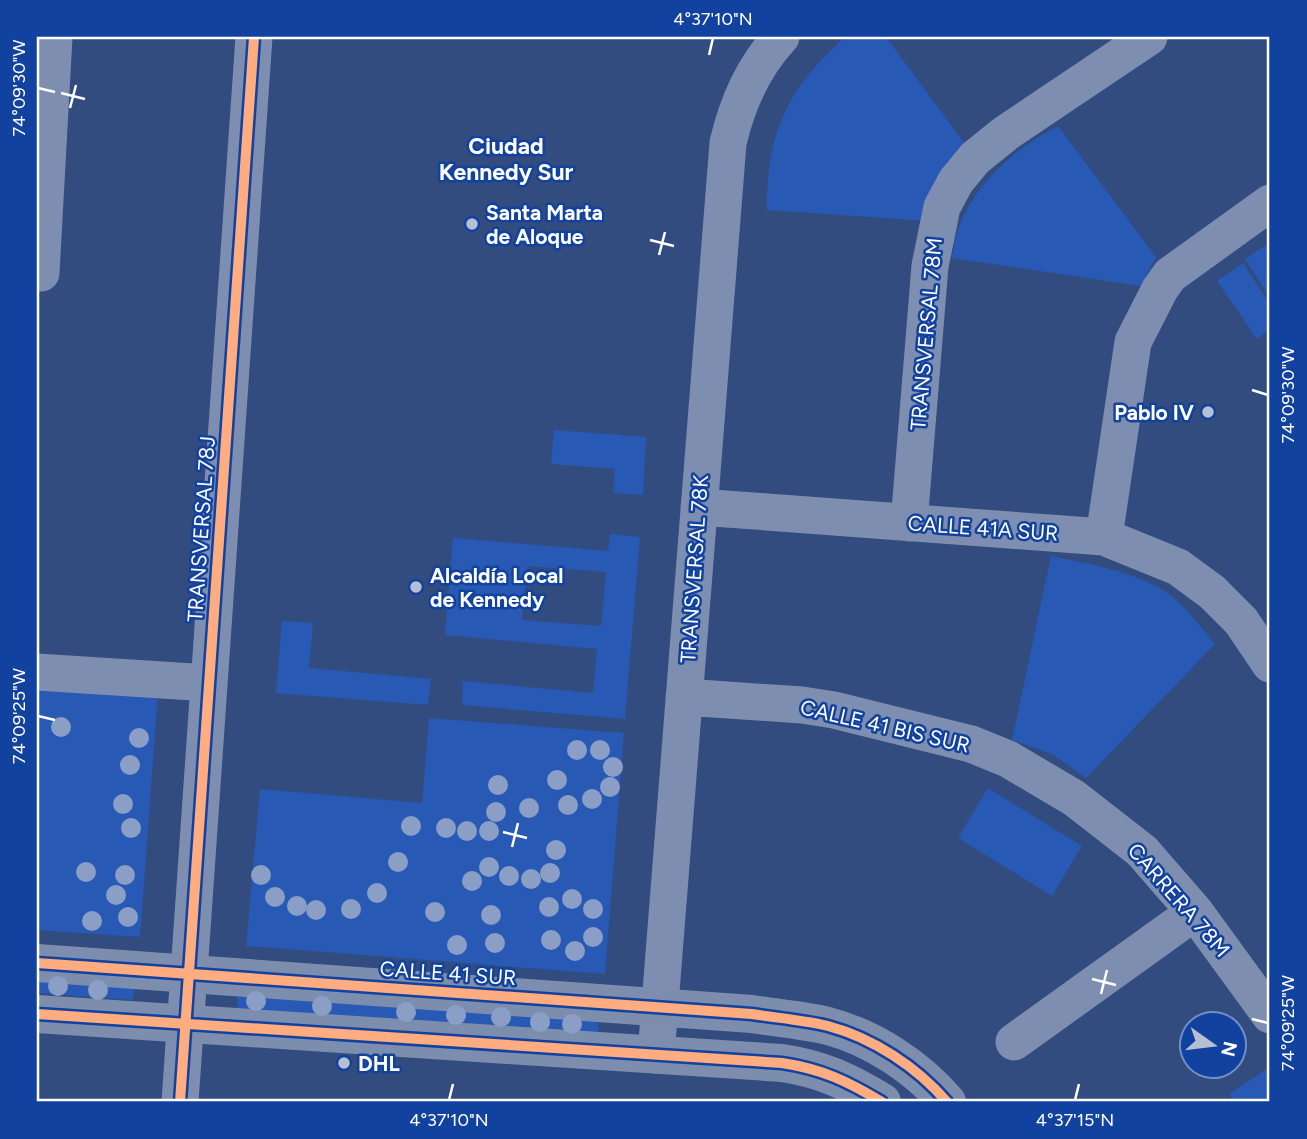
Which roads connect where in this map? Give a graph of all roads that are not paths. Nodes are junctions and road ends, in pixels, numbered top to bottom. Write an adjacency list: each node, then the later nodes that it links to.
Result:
1 (54, 37): 5 (street)
2 (254, 37): 13 (street, TRANSVERSAL 78J)
3 (781, 37): 8 (street, TRANSVERSAL 78K)
4 (1149, 37): 9 (street, TRANSVERSAL 78M)
5 (43, 115): 7 (street)
6 (1270, 203): 10 (street)
7 (39, 273)
8 (699, 508): 9 (street, CALLE 41A SUR); 14 (street, TRANSVERSAL 78K)
9 (909, 523): 10 (street, CALLE 41A SUR)
10 (1104, 537): 11 (street, CALLE 41A SUR)
11 (1270, 664)
12 (37, 672): 13 (street)
13 (209, 683): 18 (street, TRANSVERSAL 78J)
14 (684, 697): 15 (street, CALLE 41 BIS SUR); 19 (street, TRANSVERSAL 78K)
15 (1074, 798): 16 (street, CARRERA 78M)
16 (1195, 912): 21 (street, CARRERA 78M); 23 (street)
17 (37, 963): 18 (main road, CALLE 41 SUR)
18 (189, 973): 19 (main road, CALLE 41 SUR); 22 (street, TRANSVERSAL 78J)
19 (660, 1007): 24 (street, TRANSVERSAL 78K); 27 (main road, CALLE 41 SUR)
20 (37, 1014): 22 (main road)
21 (1270, 1015)
22 (185, 1025): 24 (main road); 25 (street, TRANSVERSAL 78J)
23 (1014, 1042)
24 (656, 1055): 26 (main road)
25 (180, 1102)
26 (882, 1102)
27 (947, 1102)

